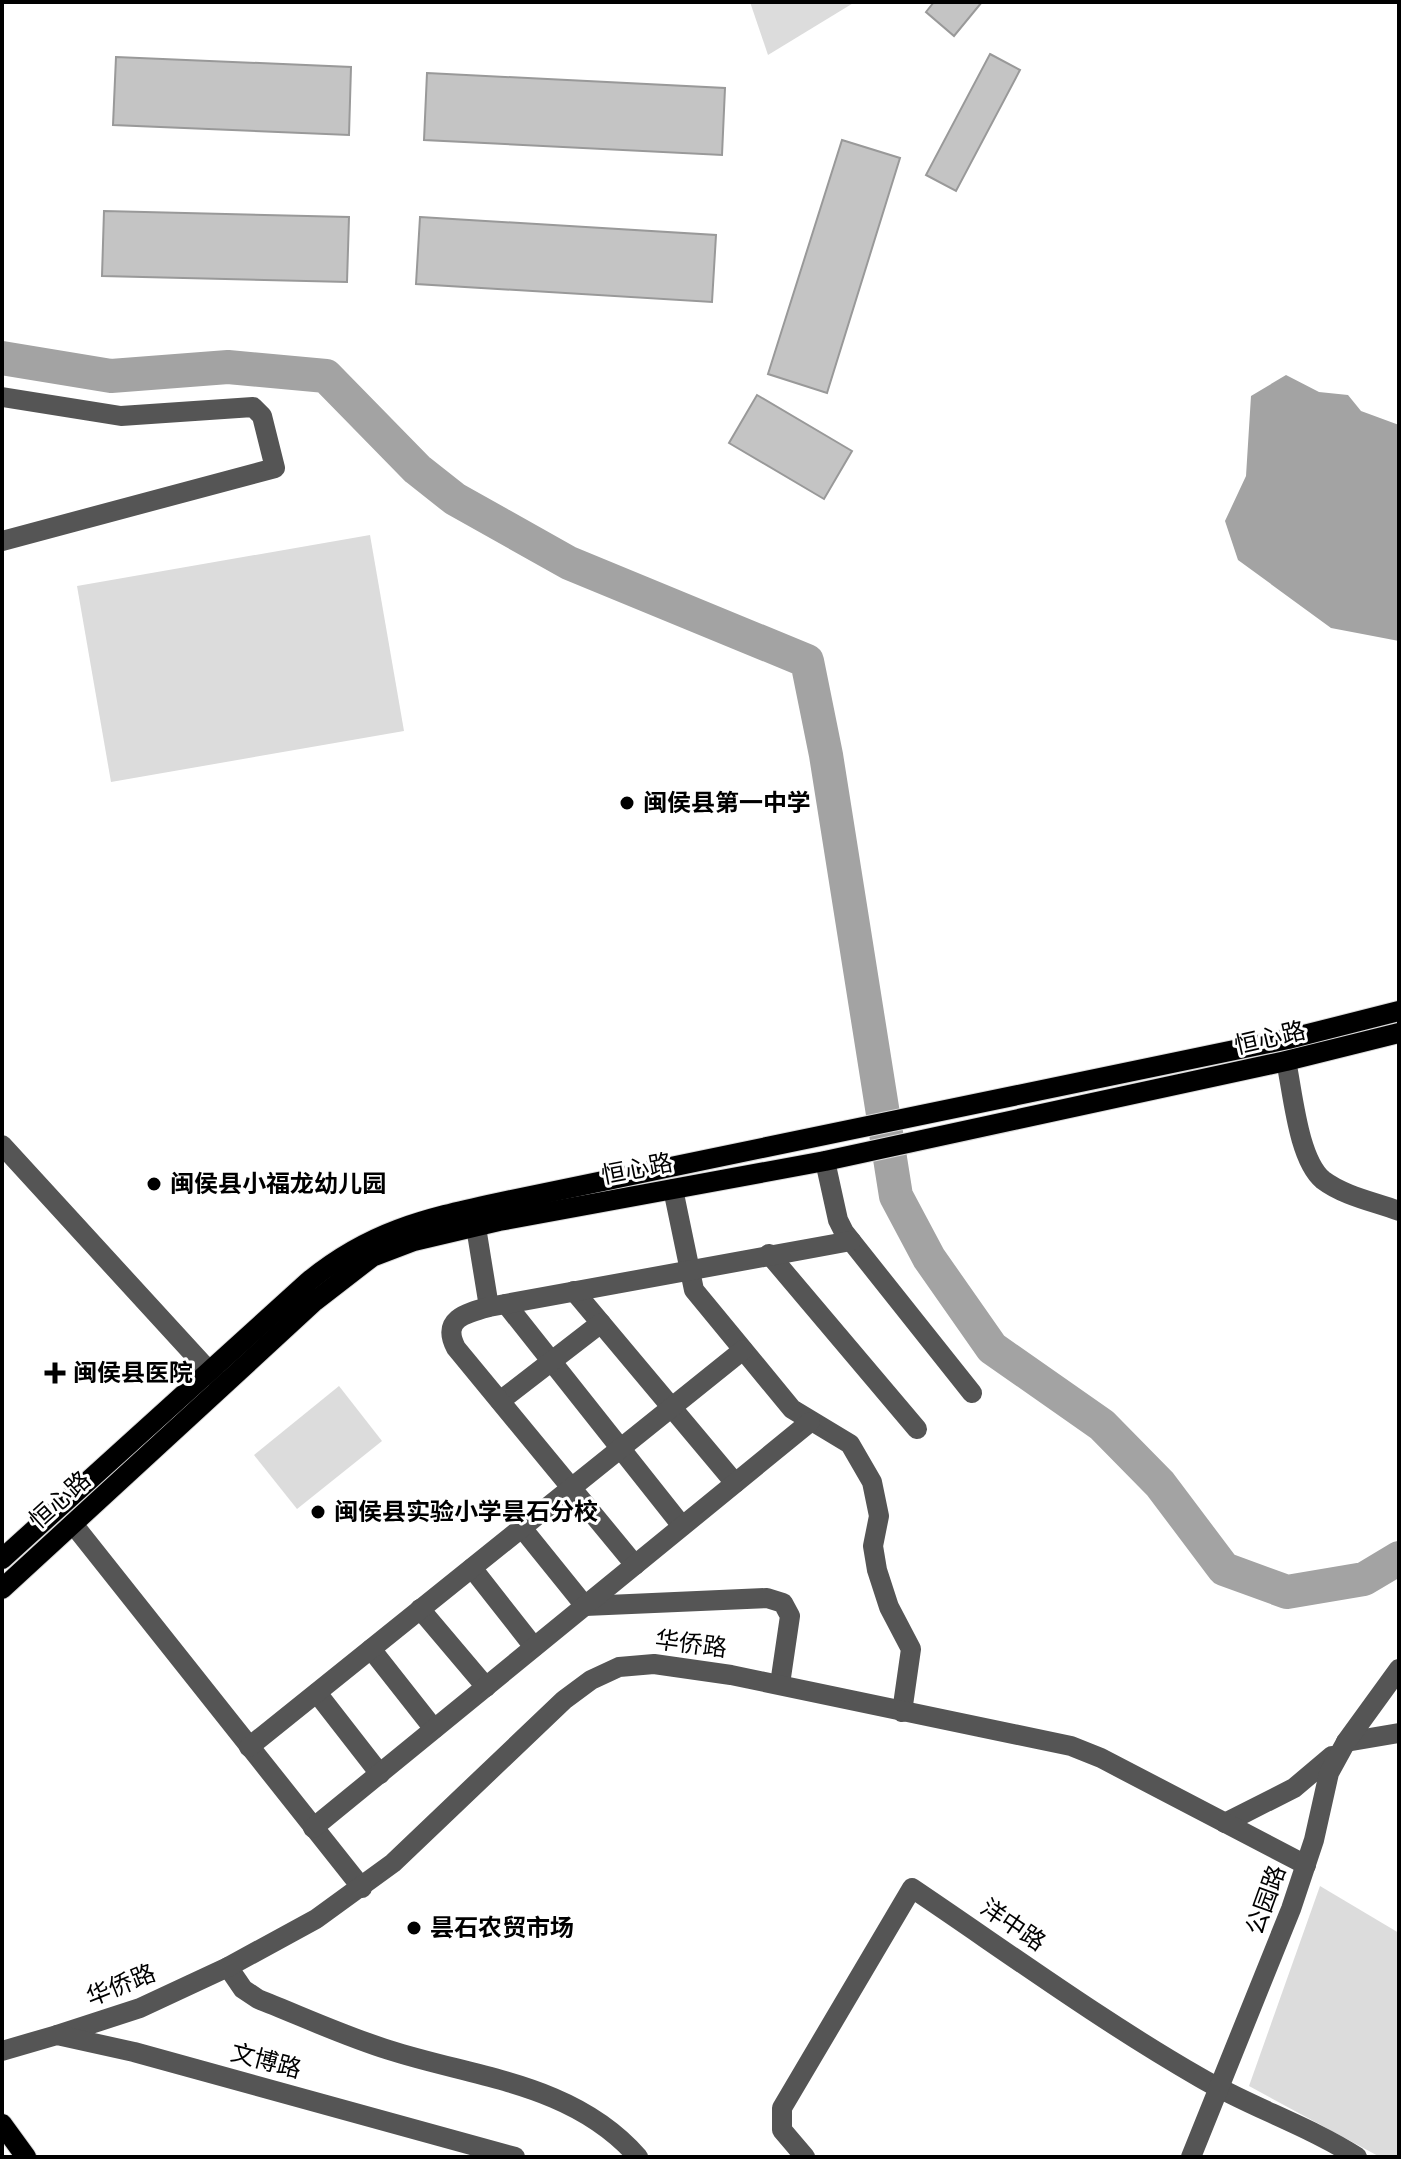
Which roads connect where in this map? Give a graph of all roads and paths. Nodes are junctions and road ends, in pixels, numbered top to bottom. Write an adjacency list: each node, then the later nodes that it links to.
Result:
1 (2, 397): 2 (street)
2 (2, 541)
3 (1399, 1011): 19 (main road, 恒心路)
4 (1399, 1033): 5 (main road, 恒心路)
5 (1286, 1061): 7 (main road, 恒心路); 9 (street)
6 (2, 1145): 19 (street)
7 (825, 1161): 8 (main road, 恒心路); 11 (street)
8 (673, 1189): 10 (main road, 恒心路); 13 (street)
9 (1399, 1211)
10 (476, 1227): 15 (street); 20 (main road, 恒心路)
11 (851, 1241): 12 (street); 21 (street)
12 (769, 1254): 13 (street); 25 (street)
13 (689, 1268): 14 (street); 17 (street)
14 (574, 1291): 15 (street); 16 (street)
15 (497, 1306): 18 (street); 22 (street)
16 (601, 1323): 18 (street); 23 (street)
17 (743, 1350): 23 (street); 24 (street)
18 (552, 1362): 22 (street); 26 (street)
19 (209, 1371): 20 (street); 32 (main road, 恒心路)
20 (223, 1387): 29 (main road, 恒心路)
21 (972, 1393)
22 (500, 1401): 28 (street)
23 (672, 1408): 26 (street); 27 (street)
24 (810, 1422): 27 (street); 44 (street)
25 (917, 1429)
26 (621, 1449): 28 (street); 30 (street)
27 (735, 1483): 30 (street)
28 (572, 1488): 31 (street); 33 (street)
29 (73, 1524): 35 (main road, 恒心路); 48 (street)
30 (682, 1526): 33 (street)
31 (522, 1528): 34 (street); 36 (street)
32 (2, 1559)
33 (635, 1565): 36 (street)
34 (472, 1568): 37 (street); 38 (street)
35 (2, 1589)
36 (585, 1606): 38 (street); 41 (street)
37 (420, 1609): 39 (street); 42 (street)
38 (534, 1647): 42 (street)
39 (371, 1649): 43 (street); 45 (street)
40 (1399, 1669): 47 (street, 公园路)
41 (780, 1684): 44 (street, 华侨路); 53 (street, 华侨路)
42 (486, 1687): 45 (street)
43 (317, 1693): 48 (street); 49 (street)
44 (902, 1712): 50 (street, 华侨路)
45 (434, 1729): 49 (street)
46 (1399, 1733): 47 (street)
47 (1346, 1742): 50 (street); 52 (street, 公园路)
48 (249, 1747): 51 (street)
49 (380, 1774): 51 (street)
50 (1225, 1823): 52 (street, 华侨路)
51 (313, 1828): 53 (street)
52 (1306, 1865): 57 (street, 公园路)
53 (362, 1888): 54 (street, 华侨路)
54 (228, 1967): 55 (street, 华侨路); 61 (street)
55 (57, 2035): 56 (street, 文博路); 60 (street, 文博路)
56 (2, 2051)
57 (1219, 2089): 62 (street, 洋中路); 63 (street, 公园路); 64 (street, 洋中路)
58 (2, 2124): 59 (main road)
59 (26, 2157)
60 (515, 2157)
61 (638, 2157)
62 (805, 2157)
63 (1191, 2157)
64 (1357, 2157)

